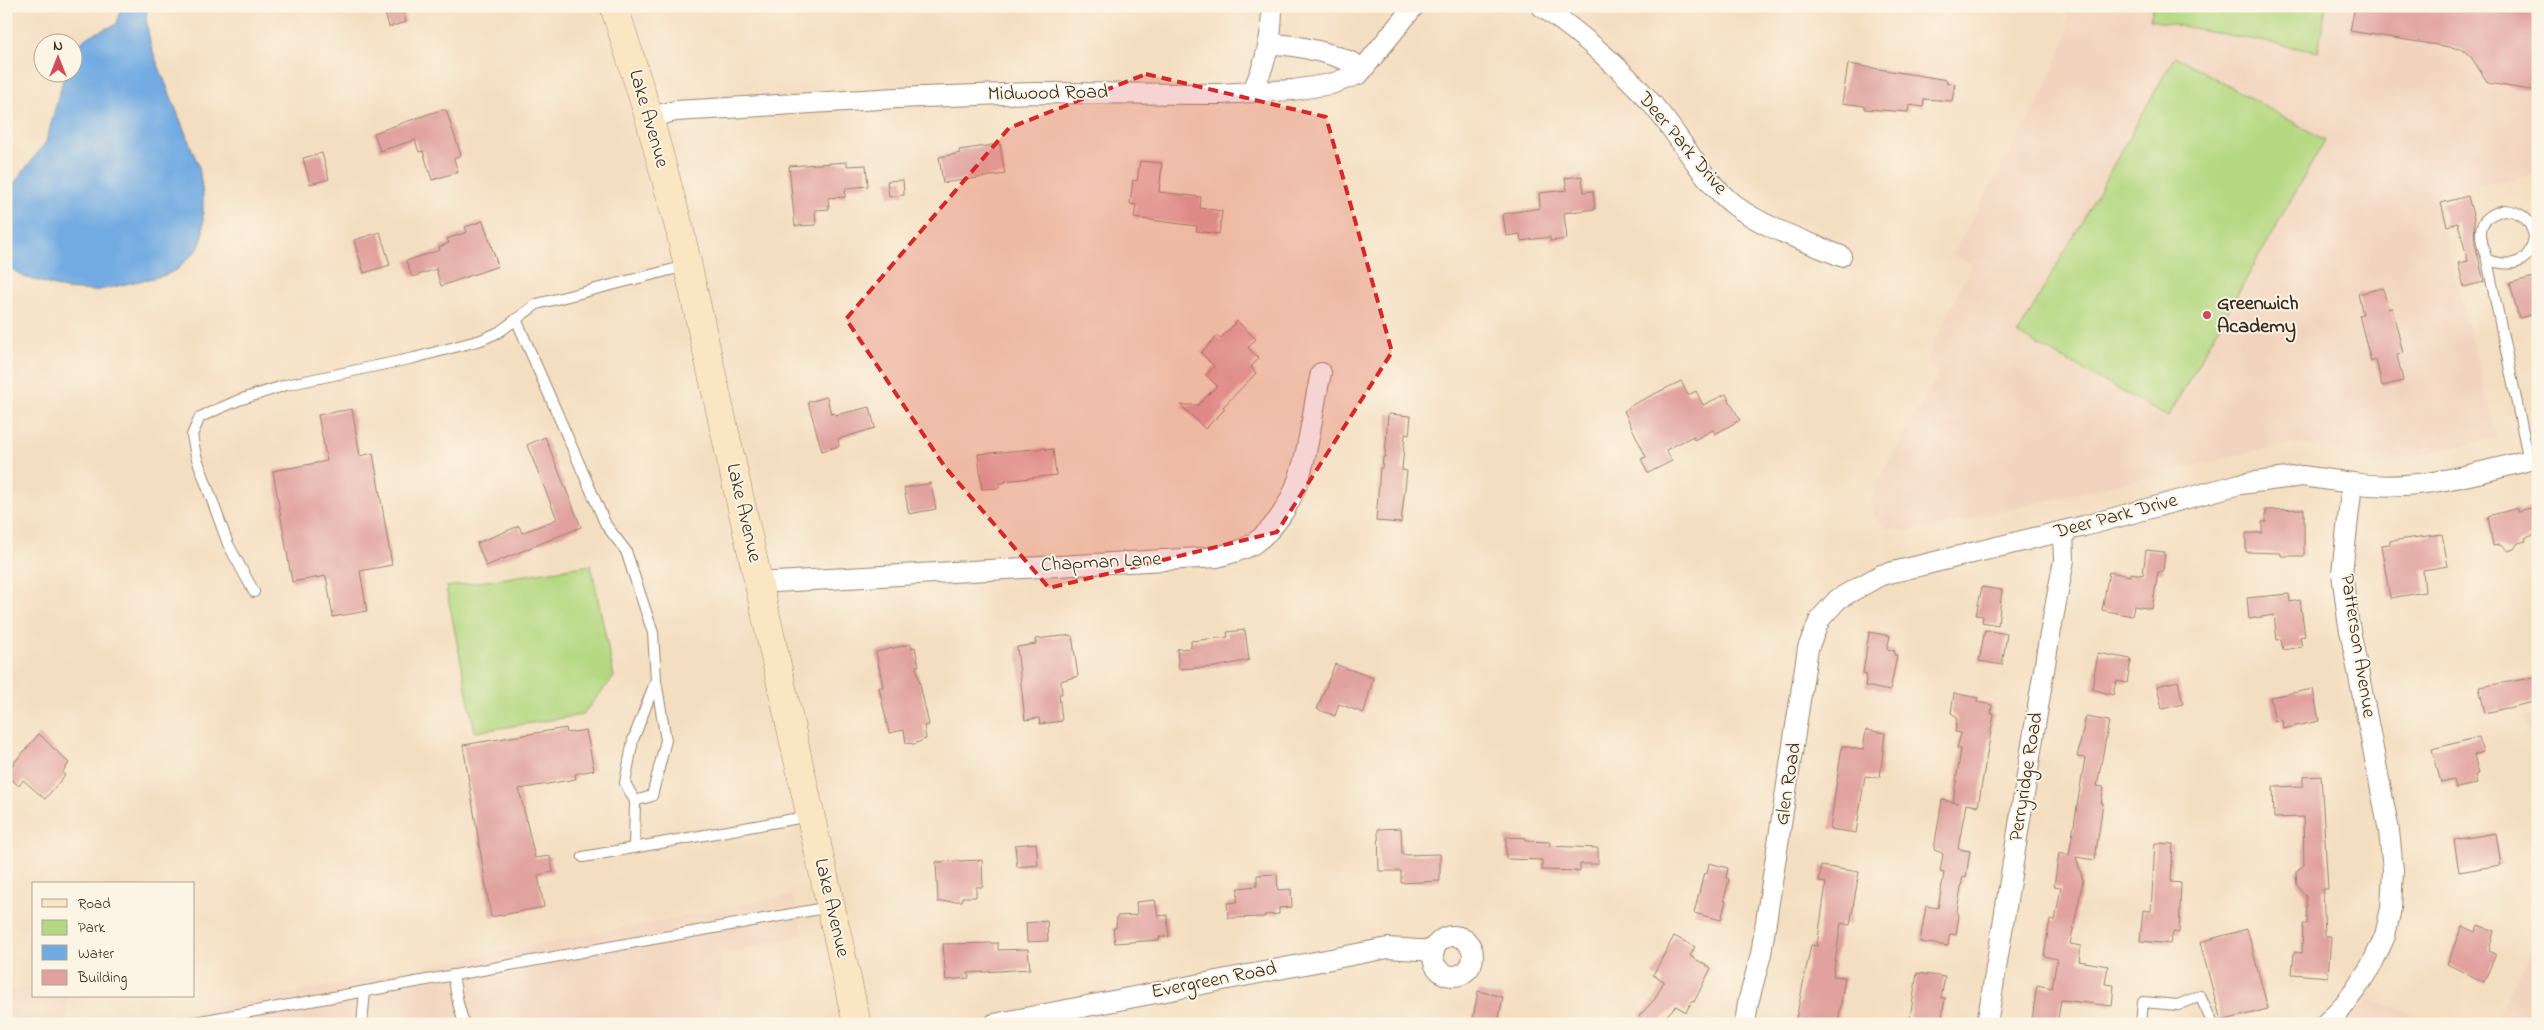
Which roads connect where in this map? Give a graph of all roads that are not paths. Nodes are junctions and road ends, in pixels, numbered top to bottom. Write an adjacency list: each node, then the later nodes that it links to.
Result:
1 (614, 6): 8 (main road, Lake Avenue)
2 (1272, 6): 5 (street)
3 (1540, 6): 9 (street, Deer Park Drive)
4 (1417, 8): 6 (street, Midwood Road)
5 (1270, 44): 6 (street); 7 (street)
6 (1363, 69): 7 (street, Midwood Road)
7 (1252, 92): 8 (street, Midwood Road)
8 (649, 117): 11 (main road, Lake Avenue)
9 (1841, 256)
10 (2487, 260): 10 (lane); 14 (lane)
11 (687, 266): 12 (lane); 18 (main road, Lake Avenue)
12 (516, 319): 19 (lane); 20 (lane)
13 (1321, 373): 18 (street, Chapman Lane)
14 (2533, 460): 15 (street)
15 (2352, 483): 16 (street, Deer Park Drive); 38 (street, Patterson Avenue)
16 (2063, 531): 17 (street, Deer Park Drive); 35 (street, Perryridge Road)
17 (1881, 575): 34 (street, Glen Road)
18 (758, 583): 22 (main road, Lake Avenue)
19 (254, 592)
20 (656, 680): 21 (lane); 21 (lane)
21 (635, 801): 23 (lane)
22 (811, 816): 23 (lane); 25 (main road, Lake Avenue)
23 (634, 848): 24 (lane)
24 (583, 858)
25 (831, 906): 27 (lane); 32 (main road, Lake Avenue)
26 (1434, 951): 33 (street, Evergreen Road)
27 (453, 975): 28 (lane); 31 (lane)
28 (365, 991): 29 (lane); 30 (lane)
29 (184, 1024)
30 (362, 1024)
31 (464, 1024)
32 (857, 1024)
33 (994, 1024)
34 (1745, 1024)
35 (1987, 1024)
36 (2141, 1024): 37 (lane)
37 (2213, 1024)
38 (2325, 1024)

